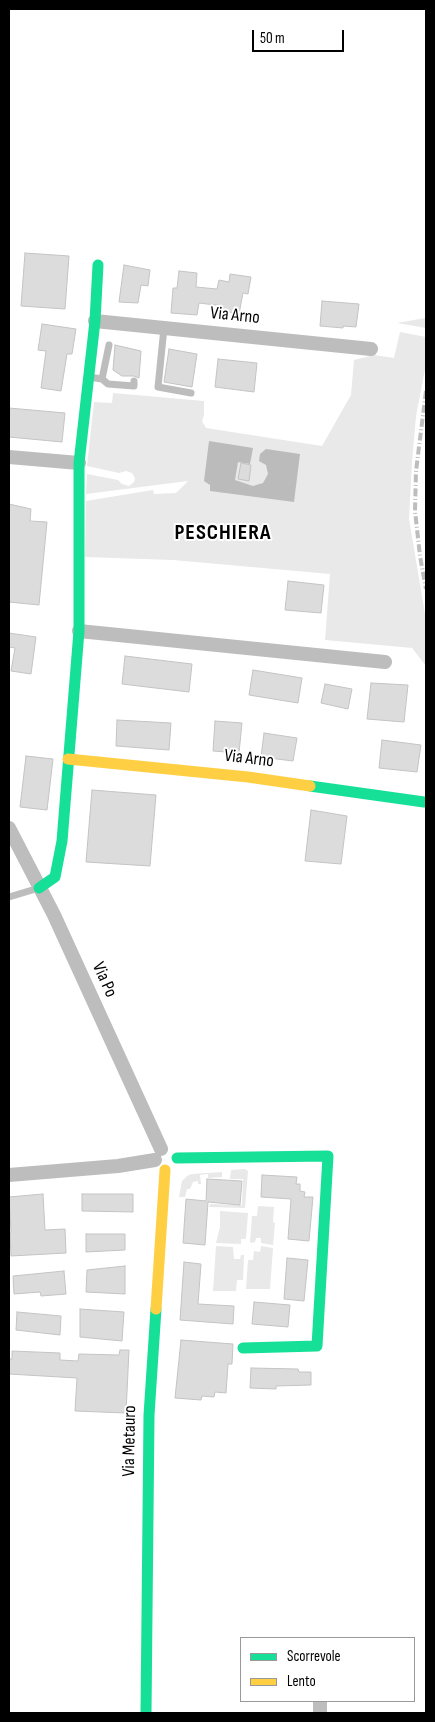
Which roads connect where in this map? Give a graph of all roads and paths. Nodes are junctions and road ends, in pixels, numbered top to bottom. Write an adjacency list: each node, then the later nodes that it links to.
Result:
1 (98, 266): 2 (street)
2 (95, 321): 3 (street, Via Arno); 6 (street)
3 (164, 328): 5 (street, Via Arno); 9 (lane)
4 (109, 345): 7 (lane)
5 (371, 349)
6 (89, 377): 7 (lane); 11 (street)
7 (102, 379): 8 (lane)
8 (134, 381)
9 (191, 393)
10 (9, 458): 11 (street)
11 (79, 463): 12 (street)
12 (79, 632): 13 (street); 14 (street)
13 (385, 662)
14 (68, 759): 15 (street, Via Arno); 17 (street)
15 (424, 802)
16 (9, 828): 17 (street, Via Po)
17 (39, 888): 18 (lane); 20 (street, Via Po)
18 (9, 897)
19 (177, 1158): 20 (street); 22 (street)
20 (160, 1159): 21 (street); 23 (street, Via Metauro)
21 (9, 1175)
22 (243, 1348)
23 (146, 1713)

